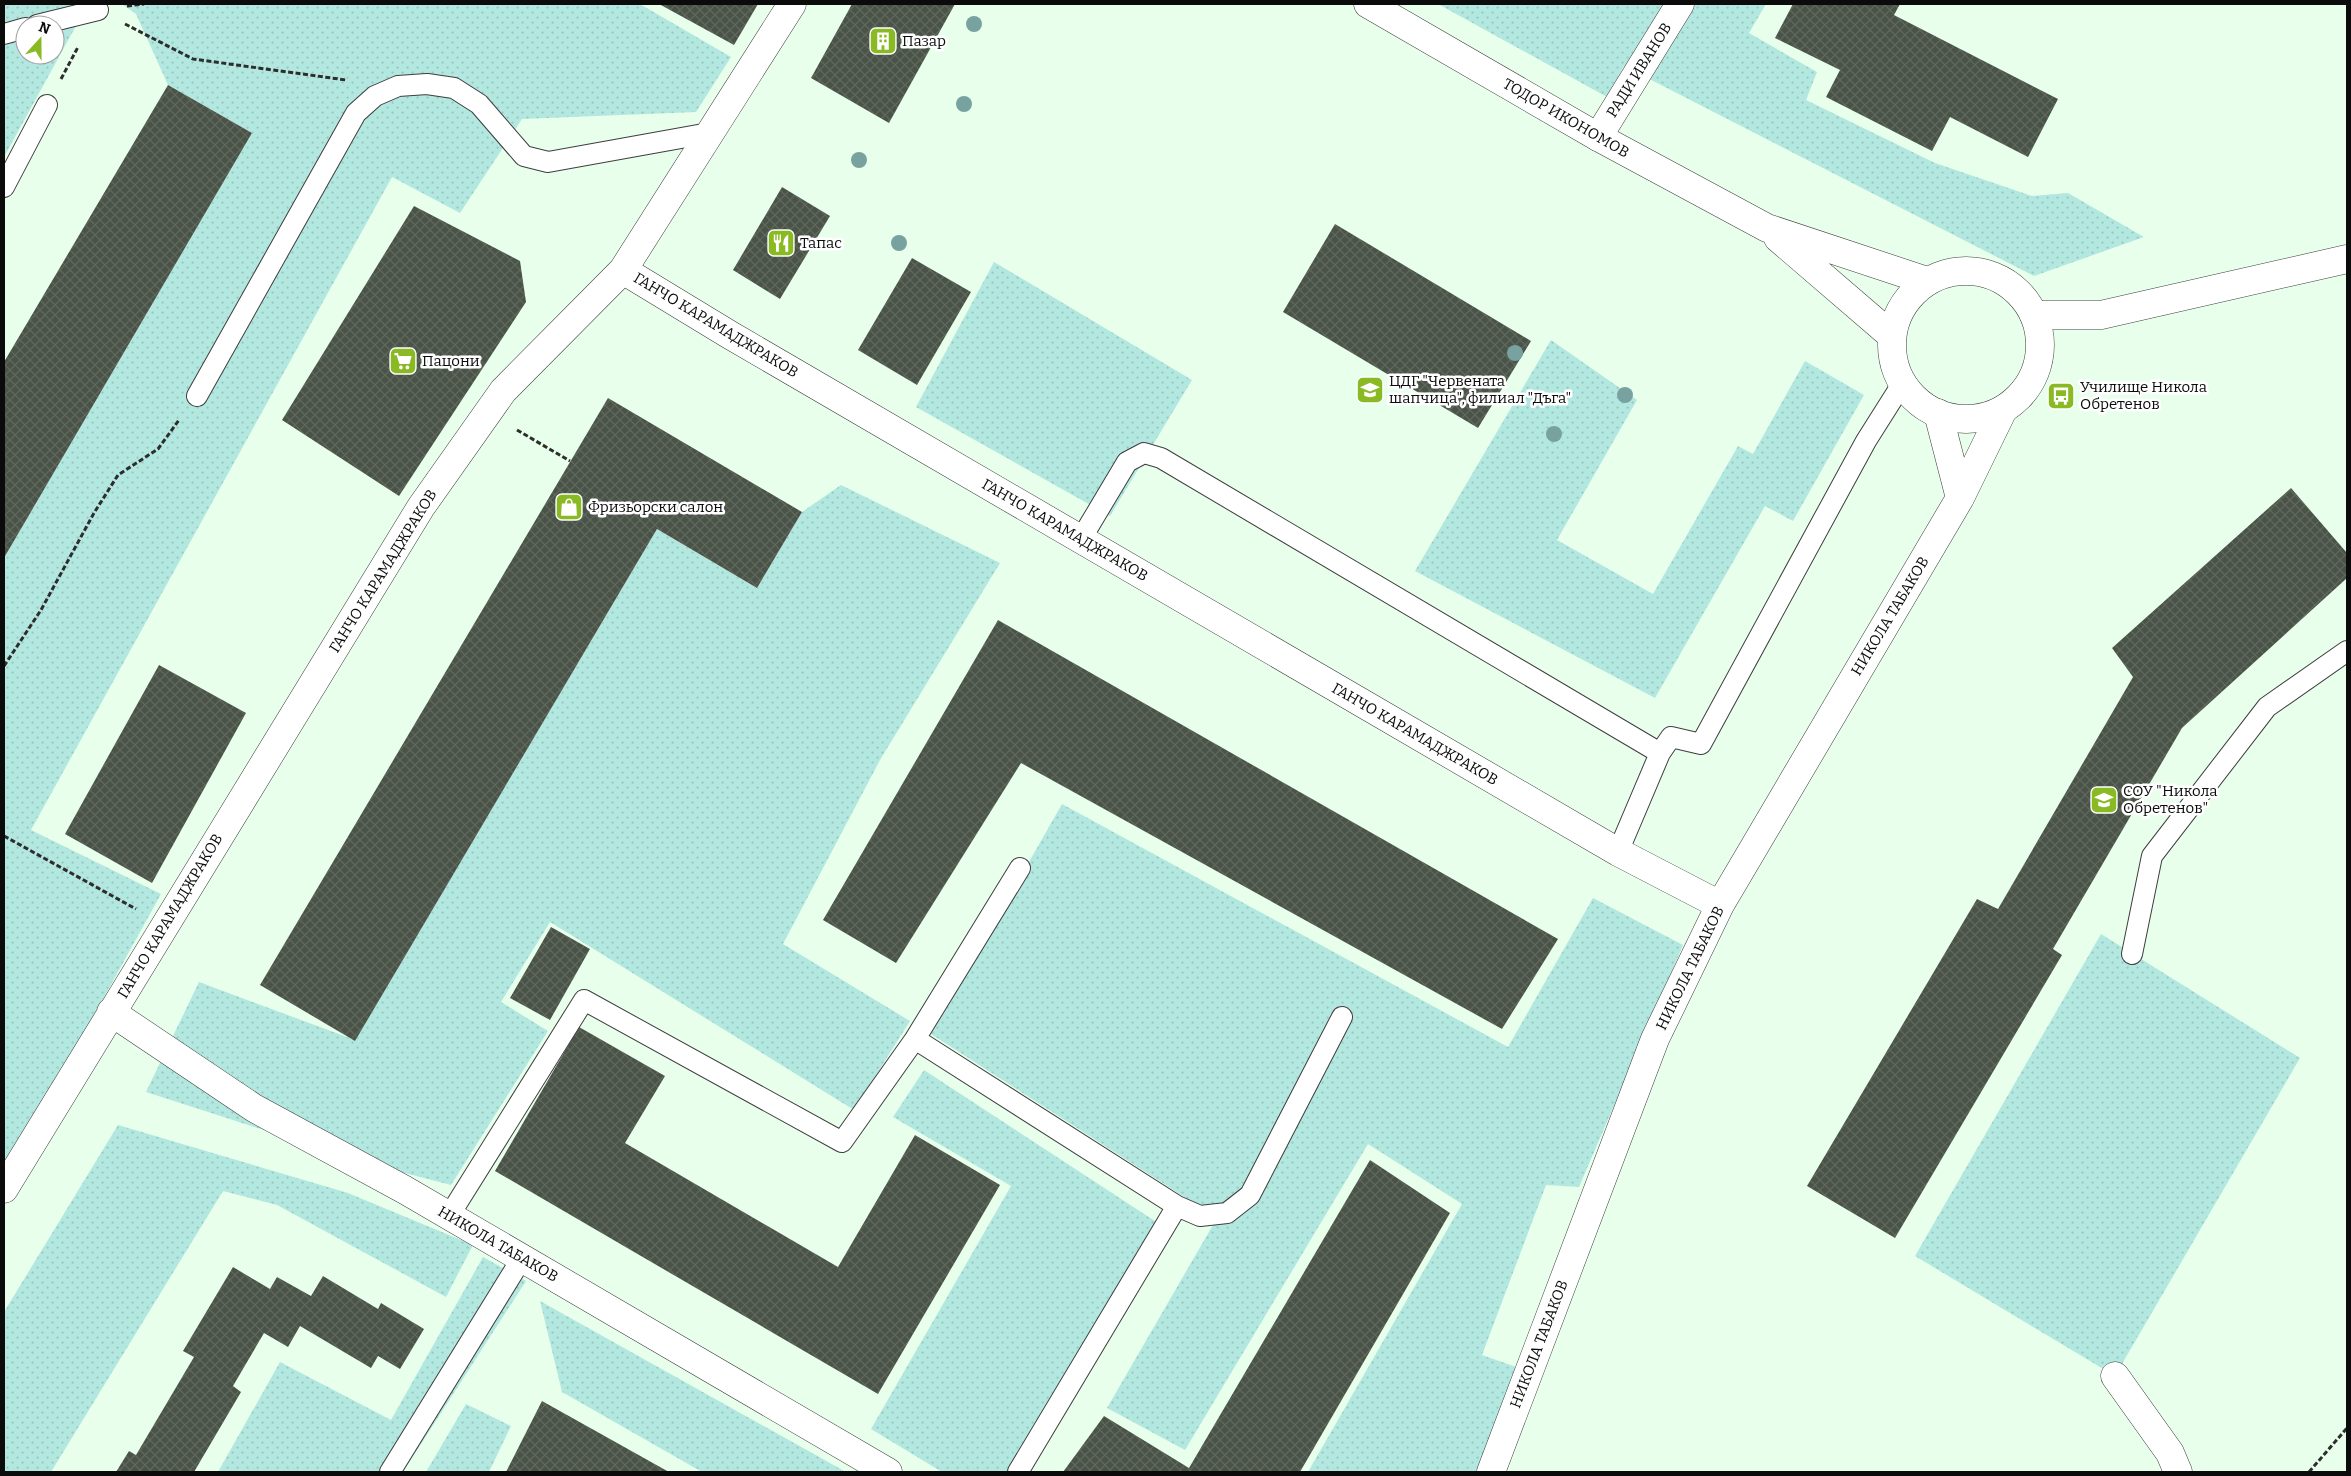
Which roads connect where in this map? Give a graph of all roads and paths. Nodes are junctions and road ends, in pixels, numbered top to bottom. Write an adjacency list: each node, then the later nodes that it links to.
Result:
1 (792, 4): 8 (street)
2 (1368, 4): 9 (street, ТОДОР ИКОНОМОВ)
3 (1680, 4): 9 (street, РАДИ ИВАНОВ)
4 (96, 7): 5 (lane); 6 (path); 7 (path)
5 (65, 16)
6 (398, 86): 8 (lane); 18 (lane)
7 (47, 105): 10 (lane)
8 (709, 133): 13 (street)
9 (1598, 137): 11 (street, ТОДОР ИКОНОМОВ)
10 (4, 187)
11 (1767, 228): 14 (street); 16 (street)
12 (2347, 259): 15 (street)
13 (623, 270): 21 (street, ГАНЧО КАРАМАДЖРАКОВ); 24 (street, ГАНЧО КАРАМАДЖРАКОВ)
14 (1927, 281): 15 (street); 16 (street)
15 (2034, 315): 19 (street)
16 (1892, 336): 17 (street)
17 (1902, 384): 20 (street); 27 (lane)
18 (197, 396): 26 (path)
19 (2003, 410): 20 (street); 23 (street, НИКОЛА ТАБАКОВ)
20 (1938, 413): 23 (street)
21 (487, 414): 22 (path); 32 (street, ГАНЧО КАРАМАДЖРАКОВ)
22 (570, 461)
23 (1960, 498): 31 (street, НИКОЛА ТАБАКОВ)
24 (1081, 539): 27 (lane); 29 (street, ГАНЧО КАРАМАДЖРАКОВ)
25 (2347, 651): 33 (lane)
26 (4, 666)
27 (1660, 754): 29 (lane)
28 (4, 836): 32 (path)
29 (1618, 852): 31 (street, ГАНЧО КАРАМАДЖРАКОВ)
30 (1020, 868): 36 (lane)
31 (1720, 905): 46 (street, НИКОЛА ТАБАКОВ)
32 (165, 925): 34 (street, ГАНЧО КАРАМАДЖРАКОВ)
33 (2132, 954)
34 (111, 1012): 37 (street, ГАНЧО КАРАМАДЖРАКОВ); 39 (street, НИКОЛА ТАБАКОВ)
35 (1342, 1017): 38 (lane)
36 (915, 1039): 38 (lane); 39 (lane)
37 (4, 1189)
38 (1177, 1206): 45 (lane)
39 (449, 1216): 40 (street, НИКОЛА ТАБАКОВ)
40 (522, 1258): 43 (lane); 44 (street, НИКОЛА ТАБАКОВ)
41 (2115, 1376): 47 (street)
42 (2347, 1428): 48 (path)
43 (390, 1472)
44 (888, 1472)
45 (1018, 1472)
46 (1491, 1472)
47 (2178, 1472)
48 (2310, 1472)

